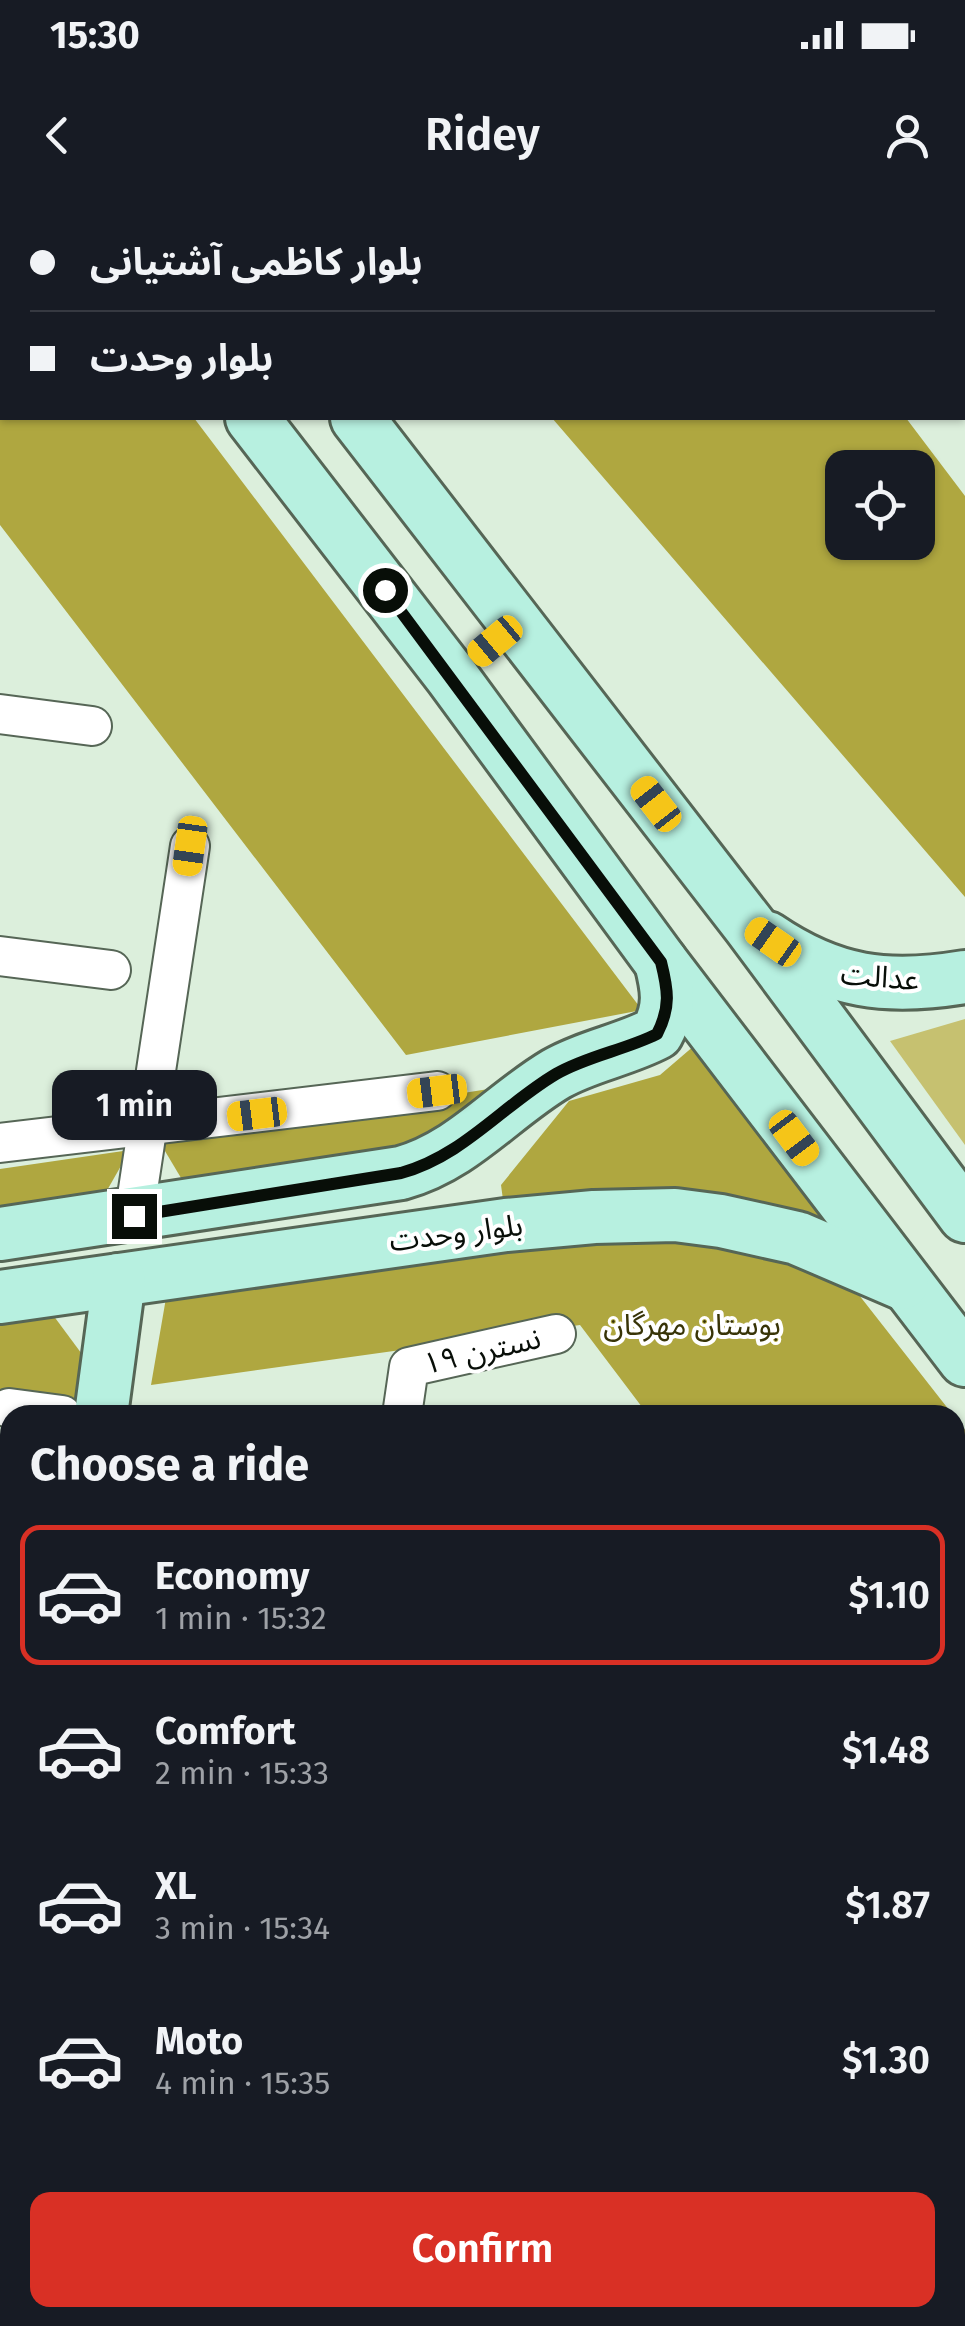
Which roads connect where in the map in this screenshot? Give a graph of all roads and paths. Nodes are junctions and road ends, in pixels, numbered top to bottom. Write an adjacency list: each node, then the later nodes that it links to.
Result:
1 (254, 420): 4 (main road)
2 (359, 420): 3 (main road)
3 (516, 624): 4 (main road); 8 (main road)
4 (452, 677): 10 (main road)
5 (0, 714): 6 (street)
6 (92, 726)
7 (190, 846): 14 (street)
8 (749, 925): 12 (main road, عدالت); 17 (main road)
9 (0, 956): 11 (street)
10 (661, 962): 16 (main road); 20 (main road)
11 (111, 970)
12 (965, 977)
13 (437, 1091): 14 (street)
14 (148, 1128): 15 (street); 16 (street)
15 (0, 1144)
16 (134, 1216): 18 (main road)
17 (965, 1216)
18 (0, 1234)
19 (119, 1280): 20 (main road, بلوار وحدت); 21 (main road, بلوار وحدت); 24 (main road)
20 (905, 1284): 23 (main road)
21 (0, 1296)
22 (556, 1334): 25 (street, نسترن ۱۹)
23 (965, 1360)
24 (102, 1405)
25 (403, 1405)

